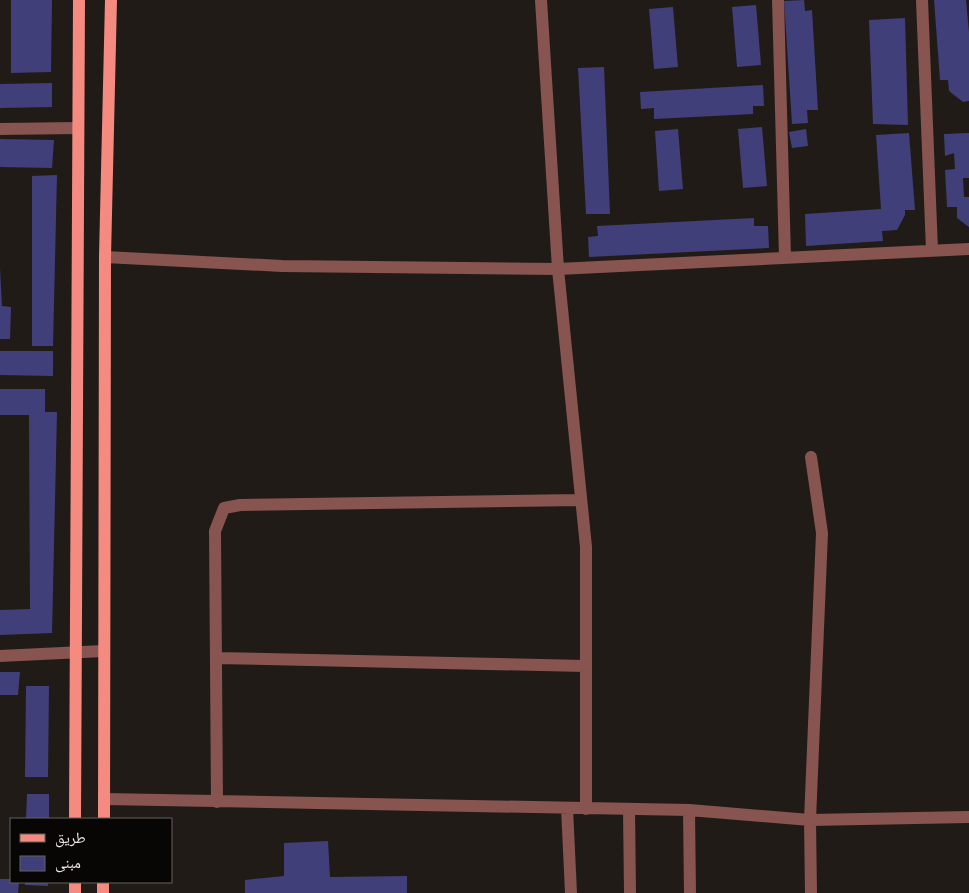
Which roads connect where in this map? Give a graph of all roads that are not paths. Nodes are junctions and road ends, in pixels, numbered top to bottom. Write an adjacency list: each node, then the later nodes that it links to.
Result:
1 (79, 0): 6 (main road)
2 (111, 0): 10 (main road)
3 (541, 0): 12 (street)
4 (778, 0): 11 (street)
5 (922, 0): 9 (street)
6 (78, 128): 7 (street); 16 (main road)
7 (0, 129)
8 (969, 249): 9 (street)
9 (932, 250): 11 (street)
10 (105, 257): 12 (street); 15 (main road)
11 (785, 257): 12 (street)
12 (558, 269): 14 (street)
13 (811, 456): 29 (street)
14 (581, 500): 18 (street); 19 (street)
15 (103, 651): 16 (street); 20 (main road)
16 (76, 653): 17 (street); 27 (main road)
17 (0, 656)
18 (216, 658): 19 (street); 21 (street)
19 (585, 666): 23 (street)
20 (104, 799): 21 (street); 28 (main road)
21 (217, 802): 22 (street)
22 (567, 808): 23 (street); 30 (street)
23 (586, 809): 24 (street)
24 (629, 809): 25 (street); 31 (street)
25 (689, 810): 29 (street); 32 (street)
26 (969, 817): 29 (street)
27 (75, 818)
28 (104, 818)
29 (810, 820): 33 (street)
30 (571, 893)
31 (630, 893)
32 (690, 893)
33 (812, 893)

